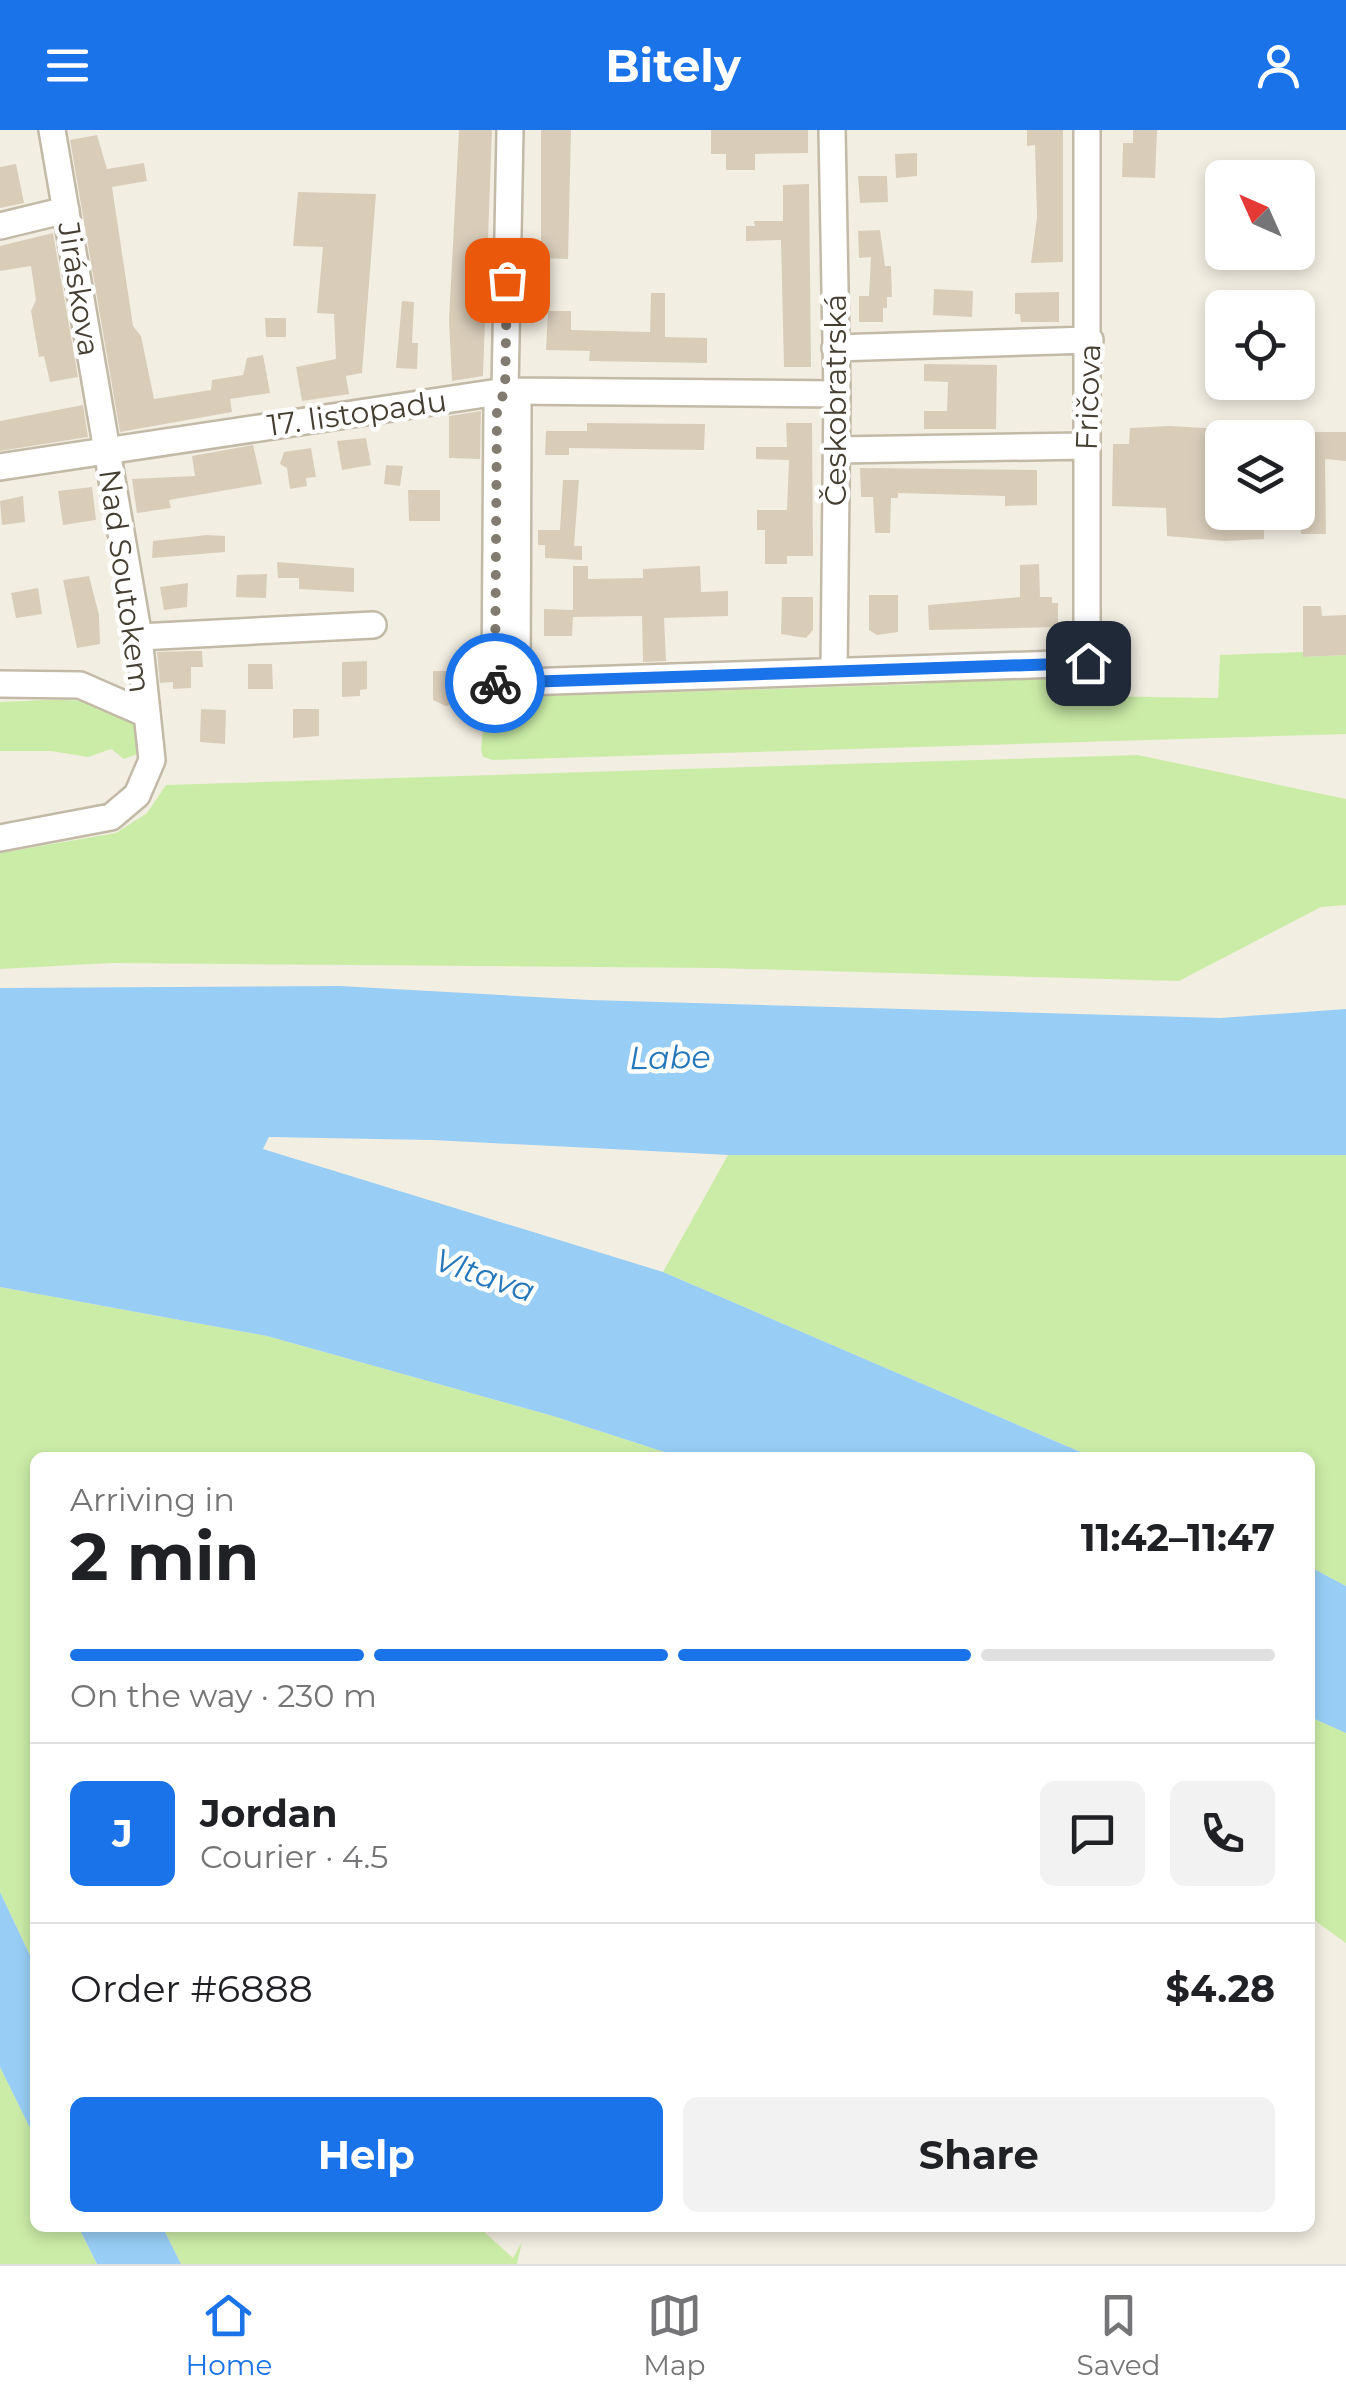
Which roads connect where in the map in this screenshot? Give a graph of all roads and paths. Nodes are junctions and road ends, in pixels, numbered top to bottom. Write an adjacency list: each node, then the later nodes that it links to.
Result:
1 (52, 130): 5 (street, Jiráskova)
2 (510, 130): 9 (street)
3 (832, 130): 8 (street, Českobratrská)
4 (1087, 130): 7 (street, Fričova)
5 (66, 210): 6 (street); 12 (street, Jiráskova)
6 (0, 226)
7 (1090, 340): 8 (street); 11 (street, Fričova)
8 (836, 348): 10 (street, Českobratrská)
9 (505, 392): 10 (street, 17. listopadu); 12 (street, 17. listopadu); 17 (street)
10 (837, 394): 13 (street, Českobratrská)
11 (1086, 446): 13 (street); 17 (street, Fričova)
12 (106, 449): 14 (street, 17. listopadu); 16 (street, Nad Soutokem)
13 (836, 450): 17 (street, Českobratrská)
14 (0, 468)
15 (373, 625): 16 (street)
16 (139, 637): 19 (street, Nad Soutokem)
17 (834, 670)
18 (0, 684): 19 (street)
19 (144, 714): 20 (street, Nad Soutokem)
20 (0, 838)

